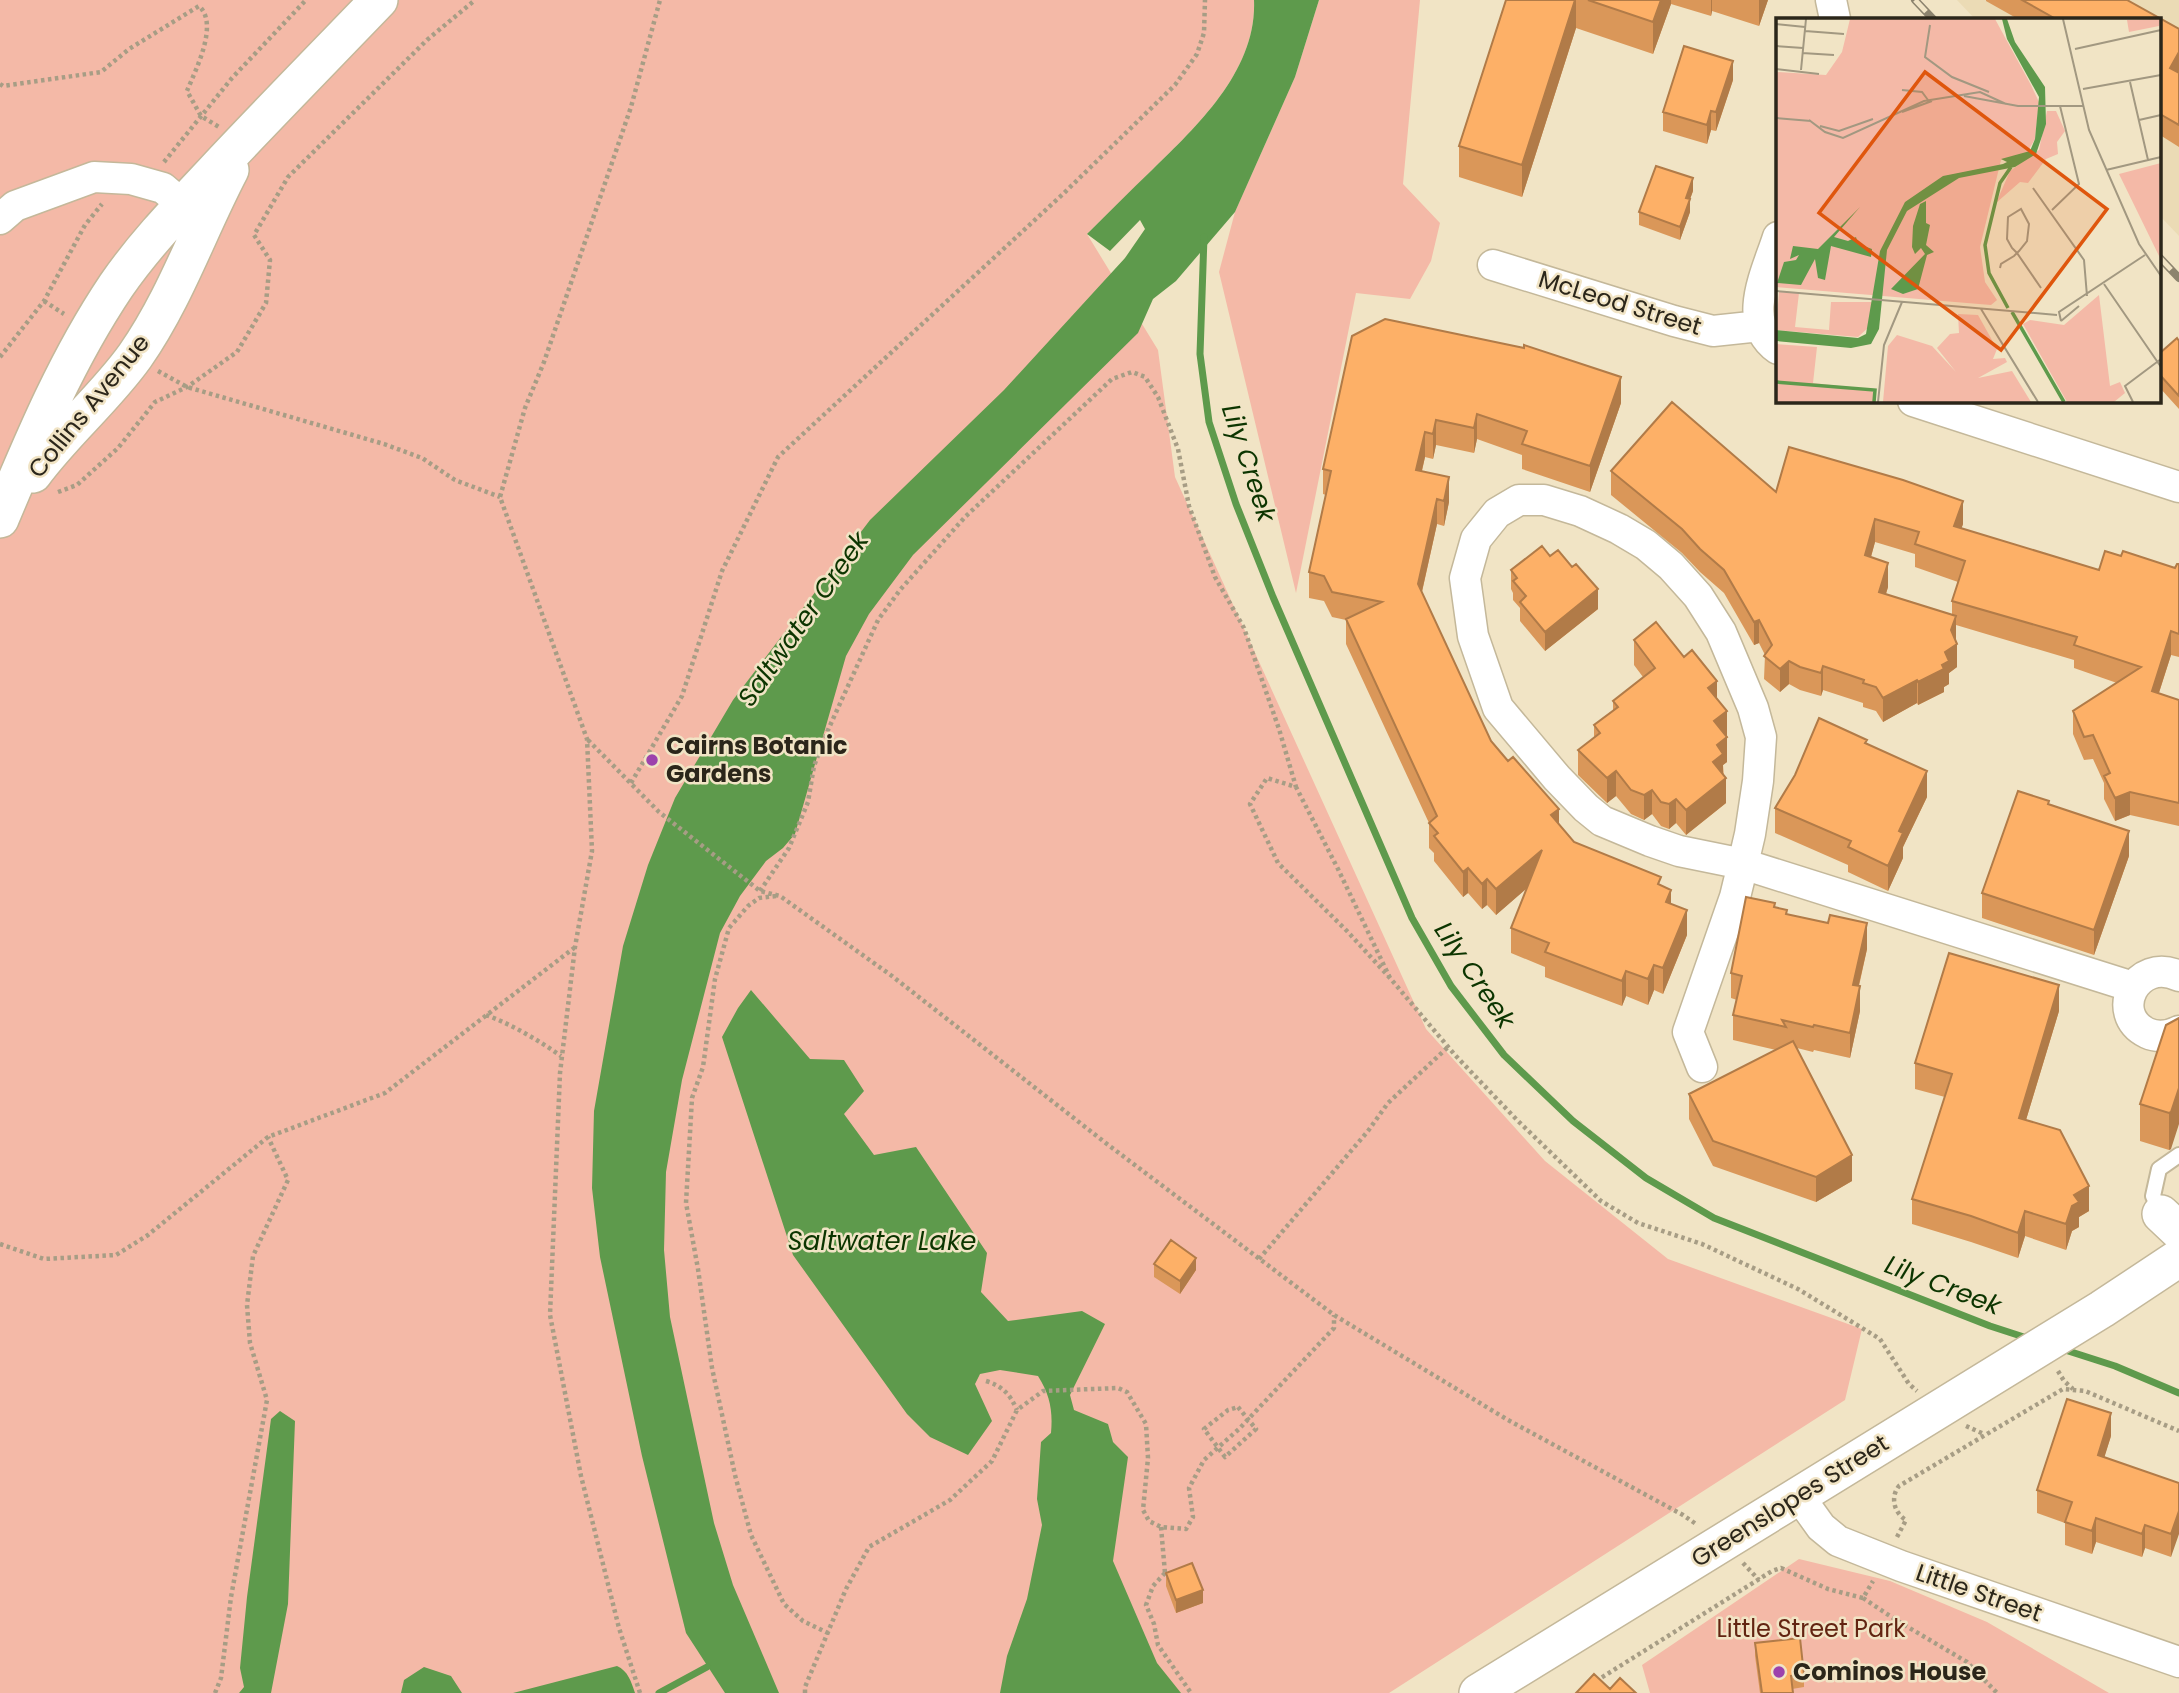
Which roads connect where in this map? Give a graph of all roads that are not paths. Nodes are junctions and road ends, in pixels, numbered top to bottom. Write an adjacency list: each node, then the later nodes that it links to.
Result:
1 (379, 0): 4 (street, Collins Avenue)
2 (1831, 0): 3 (street)
3 (1835, 18)
4 (246, 138): 5 (street, Collins Avenue); 12 (street, Collins Avenue)
5 (183, 205): 6 (street); 12 (street, Collins Avenue)
6 (0, 219)
7 (1776, 243): 9 (street)
8 (1493, 265): 9 (street, McLeod Street)
9 (1769, 337)
10 (1916, 402): 11 (street)
11 (2179, 487)
12 (0, 519)
13 (1743, 864): 13 (street); 15 (street); 17 (street)
14 (2179, 976): 15 (street)
15 (2133, 987): 16 (street)
16 (2179, 1031)
17 (1702, 1067)
18 (2179, 1155): 19 (lane)
19 (2170, 1223)
20 (2179, 1258): 22 (street, Greenslopes Street)
21 (2179, 1279): 22 (street, Greenslopes Street)
22 (2102, 1309): 23 (street, Greenslopes Street)
23 (1798, 1495): 24 (street, Little Street); 25 (street, Greenslopes Street)
24 (2179, 1662)
25 (1478, 1693)

